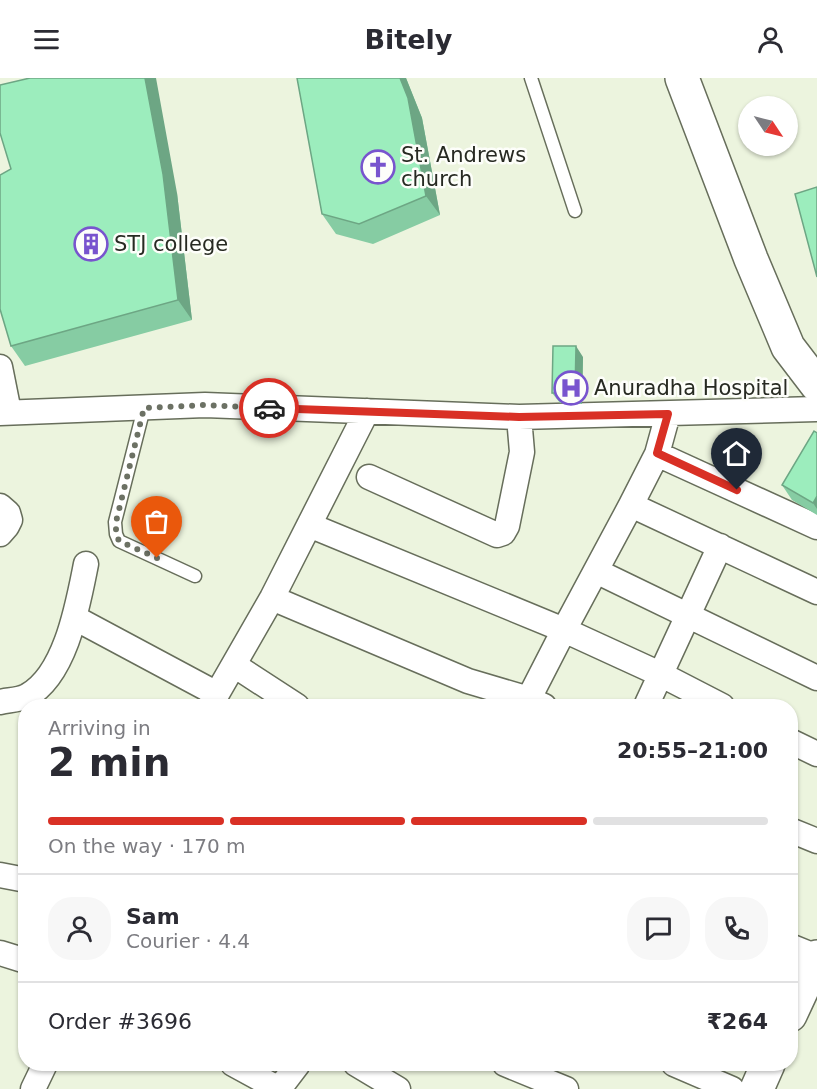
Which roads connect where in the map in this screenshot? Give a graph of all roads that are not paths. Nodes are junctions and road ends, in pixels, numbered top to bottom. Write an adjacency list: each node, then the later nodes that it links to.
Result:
1 (531, 78): 3 (lane)
2 (682, 78): 5 (street)
3 (575, 211)
4 (0, 367): 9 (street)
5 (815, 378)
6 (144, 408): 8 (street); 9 (street); 22 (lane)
7 (817, 409): 10 (street)
8 (367, 411): 11 (street); 16 (street)
9 (4, 413)
10 (668, 414): 11 (street); 12 (street)
11 (519, 417): 13 (street)
12 (657, 453): 15 (street); 17 (street)
13 (369, 477)
14 (0, 506): 18 (street)
15 (632, 506): 19 (street); 21 (street)
16 (309, 525): 24 (street); 27 (street)
17 (817, 526)
18 (0, 534)
19 (720, 546): 23 (street); 25 (street)
20 (86, 564): 26 (street)
21 (596, 571): 25 (street); 27 (street)
22 (195, 576)
23 (817, 592)
24 (272, 598): 28 (street); 34 (street)
25 (688, 614): 29 (street); 30 (street)
26 (75, 618): 31 (street); 38 (street)
27 (564, 630): 29 (street); 35 (street)
28 (234, 665): 32 (street); 33 (street)
29 (660, 674): 36 (street); 37 (street)
30 (817, 678)
31 (212, 699)
32 (215, 699)
33 (286, 699)
34 (519, 699)
35 (535, 699)
36 (649, 699)
37 (708, 699)
38 (0, 702)
39 (798, 745): 40 (street)
40 (817, 754)
41 (798, 833): 42 (street)
42 (817, 841)
43 (0, 875): 44 (street)
44 (18, 878)
45 (798, 949): 47 (street)
46 (0, 953): 48 (street)
47 (817, 957): 49 (street)
48 (18, 959)
49 (798, 998)
50 (42, 1071): 57 (street)
51 (246, 1071): 58 (street)
52 (293, 1071): 58 (street)
53 (368, 1071): 59 (street)
54 (522, 1071): 60 (street)
55 (690, 1071): 61 (street)
56 (765, 1071): 62 (street)
57 (33, 1089)
58 (279, 1089)
59 (398, 1089)
60 (566, 1089)
61 (732, 1089)
62 (757, 1089)

